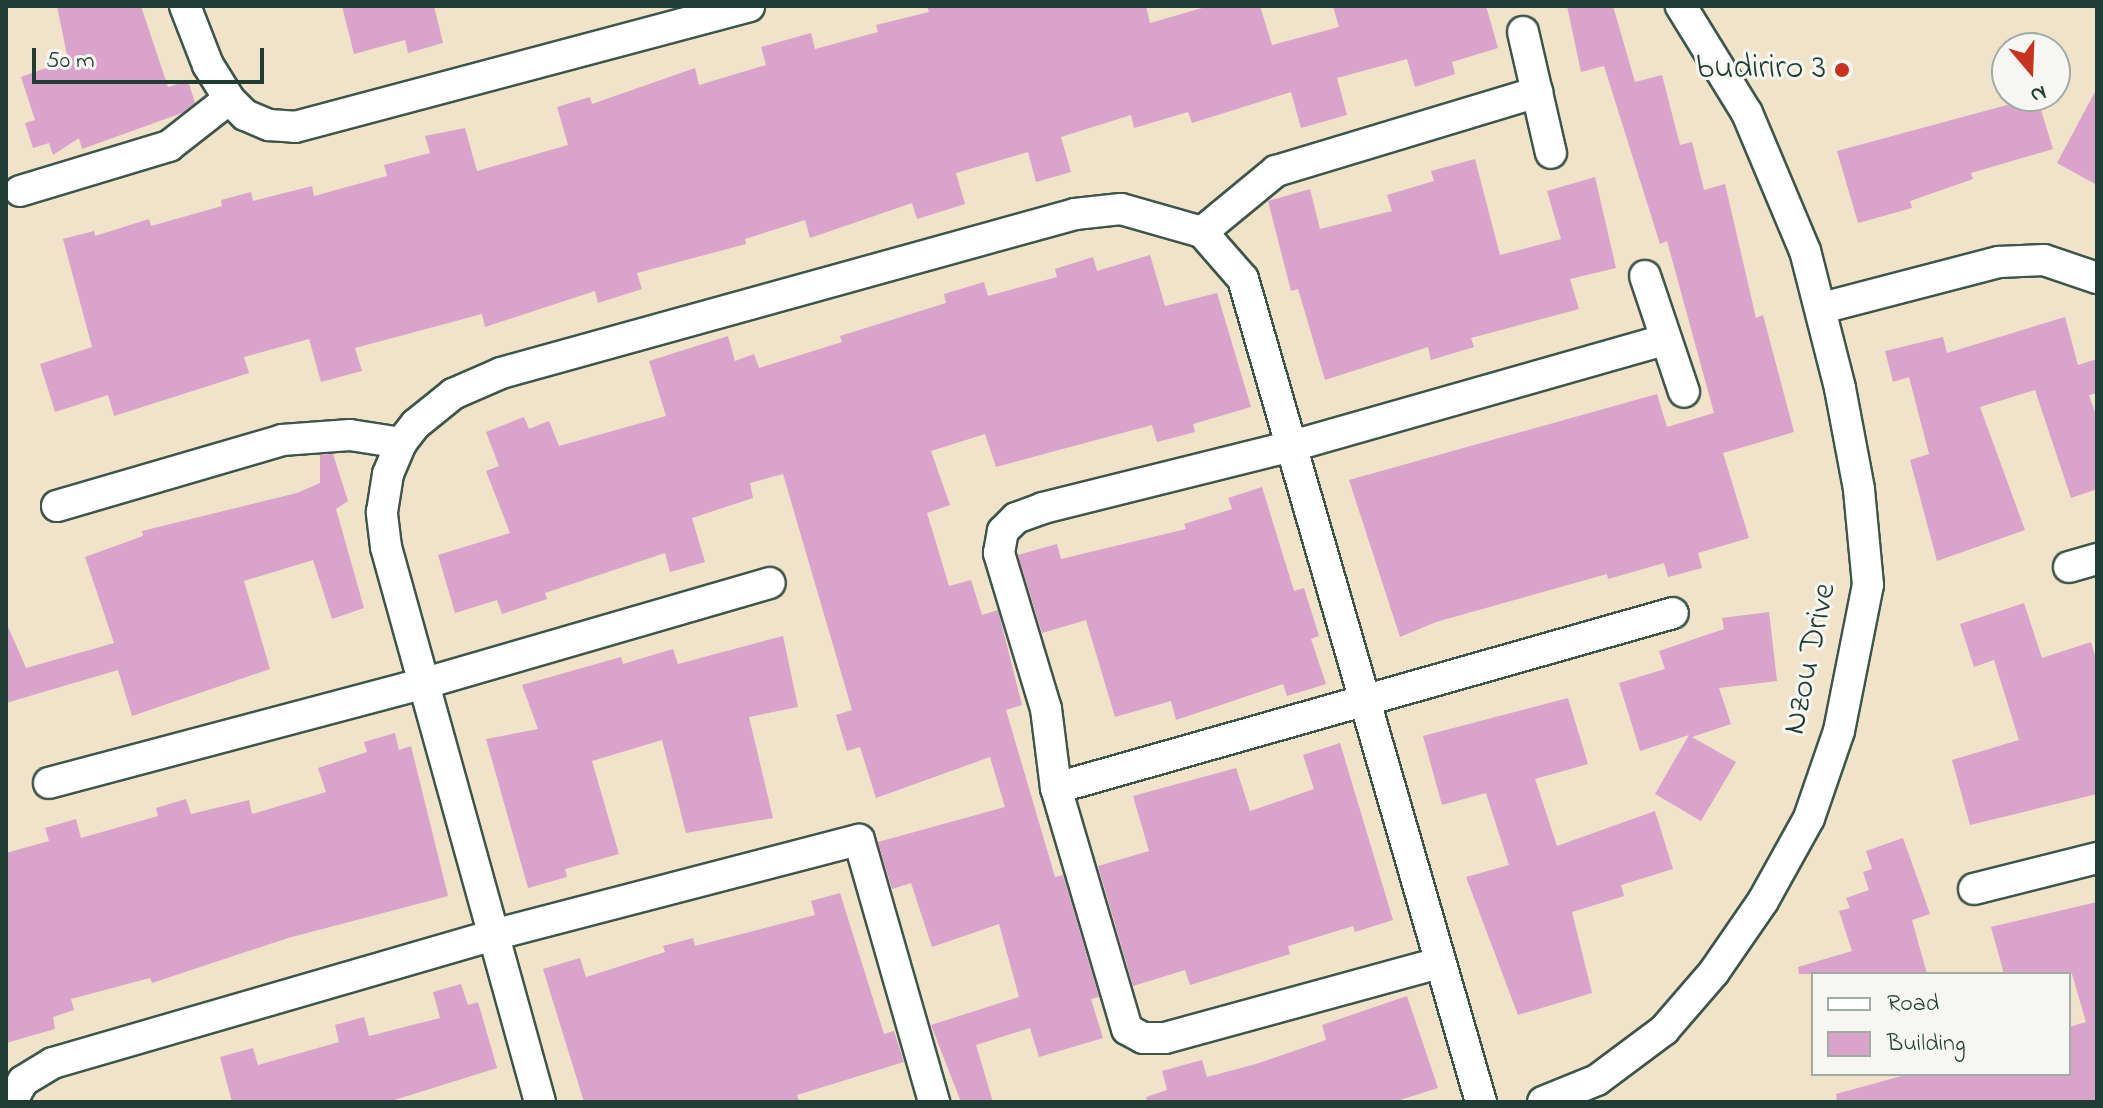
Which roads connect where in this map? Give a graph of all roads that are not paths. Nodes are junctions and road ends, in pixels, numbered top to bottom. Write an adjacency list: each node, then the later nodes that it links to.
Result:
1 (185, 6): 6 (street)
2 (749, 6): 6 (street)
3 (1681, 6): 12 (street, Nzou Drive)
4 (1523, 32): 5 (street)
5 (1537, 92): 7 (street); 9 (street)
6 (229, 99): 8 (street)
7 (1551, 153)
8 (20, 191)
9 (1202, 232): 15 (street); 16 (street)
10 (1645, 276): 13 (street)
11 (2097, 278): 12 (street)
12 (1822, 308): 32 (street, Nzou Drive)
13 (1665, 340): 14 (street); 16 (street)
14 (1684, 392)
15 (401, 443): 17 (street); 20 (street)
16 (1292, 446): 21 (street); 23 (street)
17 (57, 506)
18 (770, 583): 20 (street)
19 (1673, 613): 21 (street)
20 (422, 684): 22 (street); 26 (street)
21 (1363, 699): 23 (street); 27 (street)
22 (49, 783)
23 (1056, 788): 27 (street)
24 (2097, 858): 25 (street)
25 (1974, 889)
26 (493, 935): 28 (street); 29 (street); 30 (street)
27 (1439, 963): 31 (street)
28 (931, 1101)
29 (11, 1102)
30 (540, 1102)
31 (1481, 1102)
32 (1543, 1102)

